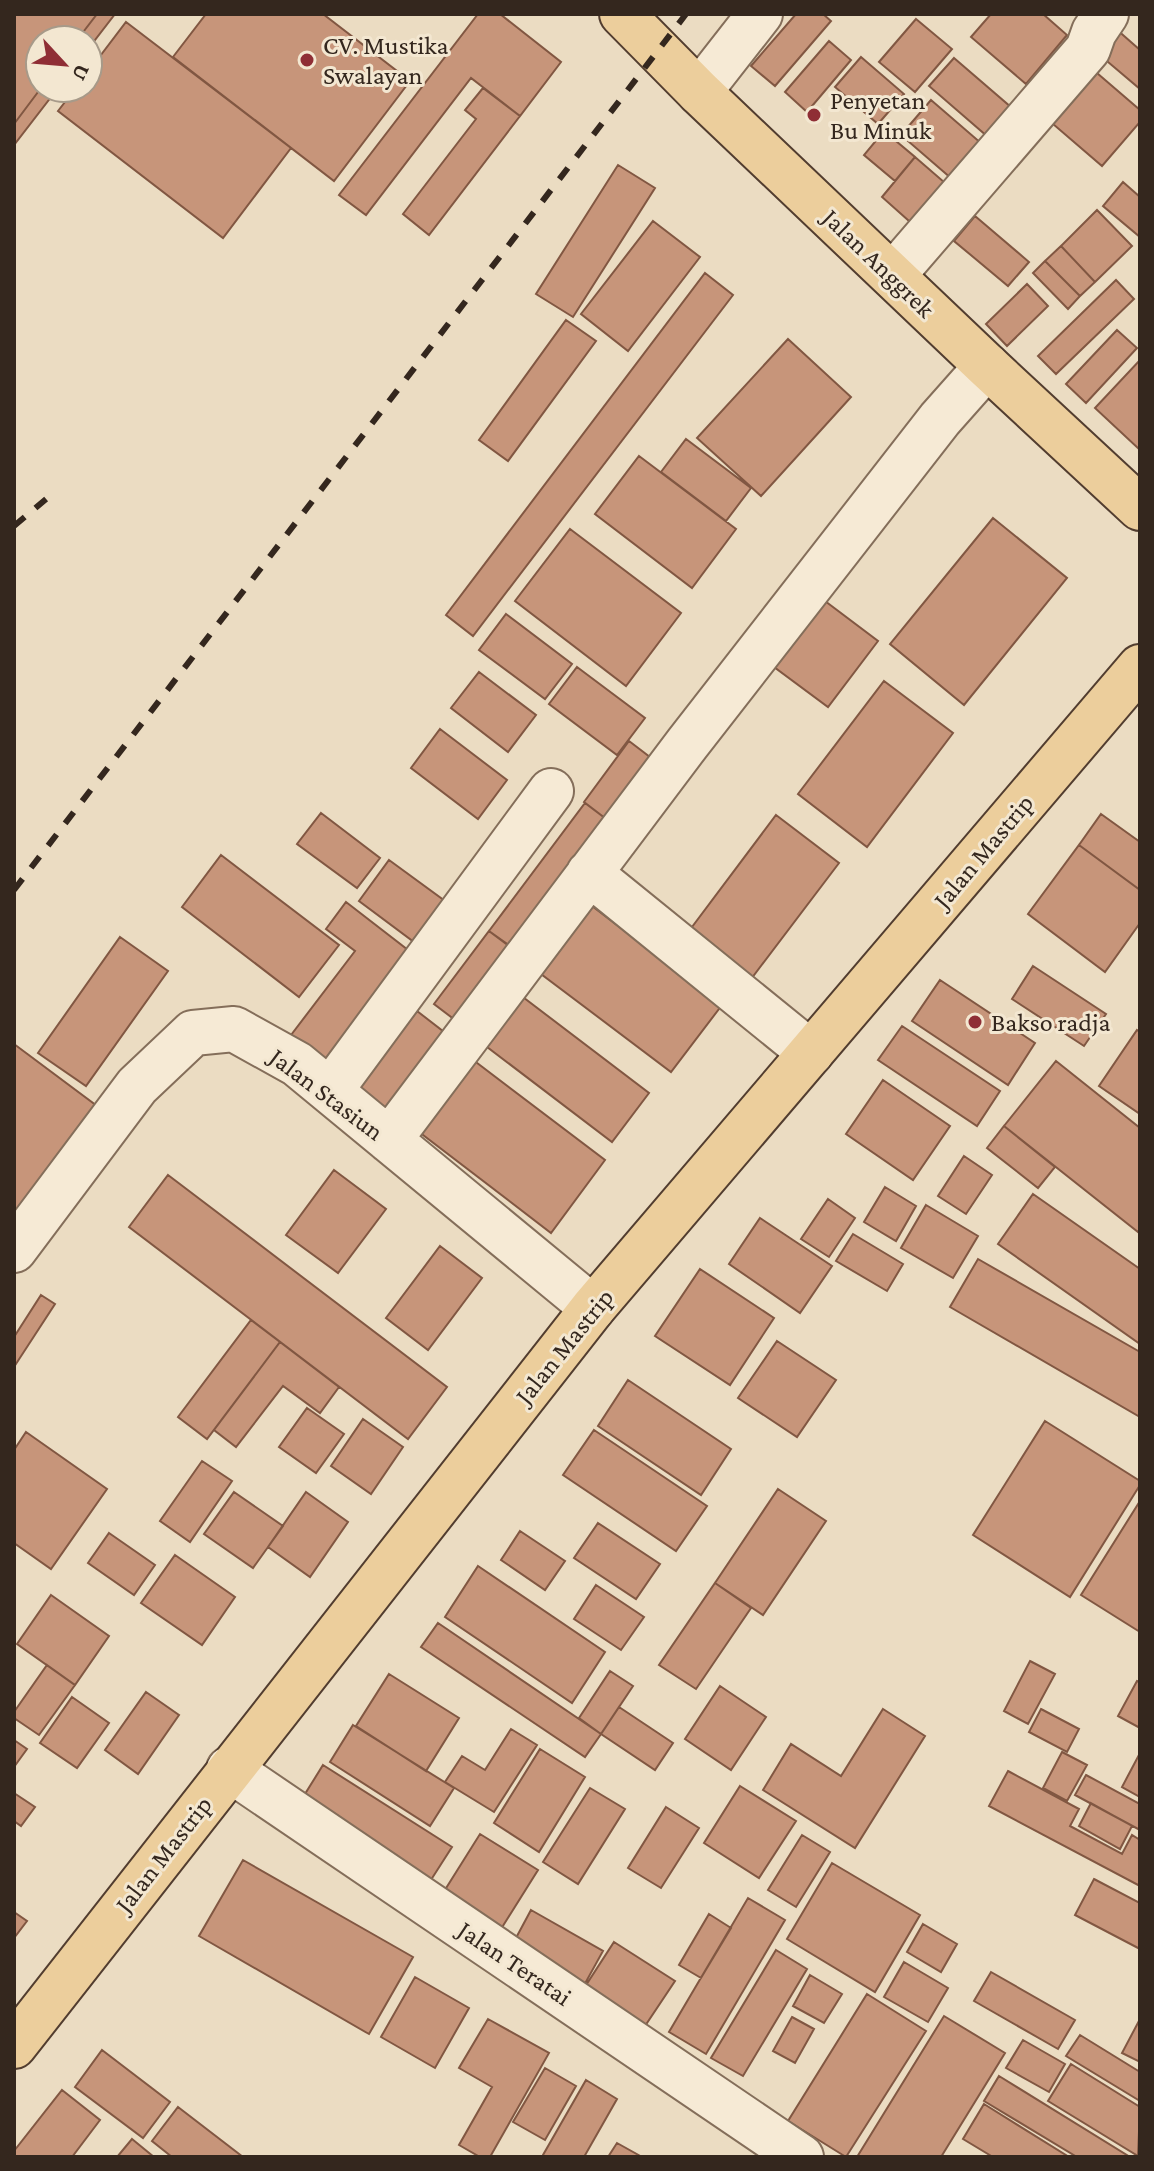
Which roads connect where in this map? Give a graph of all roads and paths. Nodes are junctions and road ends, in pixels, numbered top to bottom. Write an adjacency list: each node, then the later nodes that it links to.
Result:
1 (622, 14): 4 (main road, Jalan Anggrek)
2 (760, 14): 4 (street)
3 (1106, 14): 5 (street)
4 (699, 92): 5 (main road, Jalan Anggrek)
5 (893, 275): 6 (main road, Jalan Anggrek)
6 (987, 366): 7 (main road, Jalan Anggrek); 10 (street)
7 (1140, 508)
8 (1140, 667): 11 (main road, Jalan Mastrip)
9 (551, 791): 12 (street)
10 (589, 873): 11 (street); 13 (street)
11 (811, 1053): 15 (main road, Jalan Mastrip)
12 (330, 1091): 13 (street, Jalan Stasiun); 14 (street, Jalan Stasiun)
13 (389, 1140): 15 (street, Jalan Stasiun)
14 (14, 1250)
15 (593, 1308): 16 (main road, Jalan Mastrip)
16 (229, 1769): 17 (main road, Jalan Mastrip); 18 (street, Jalan Teratai)
17 (14, 2046)
18 (801, 2157)

